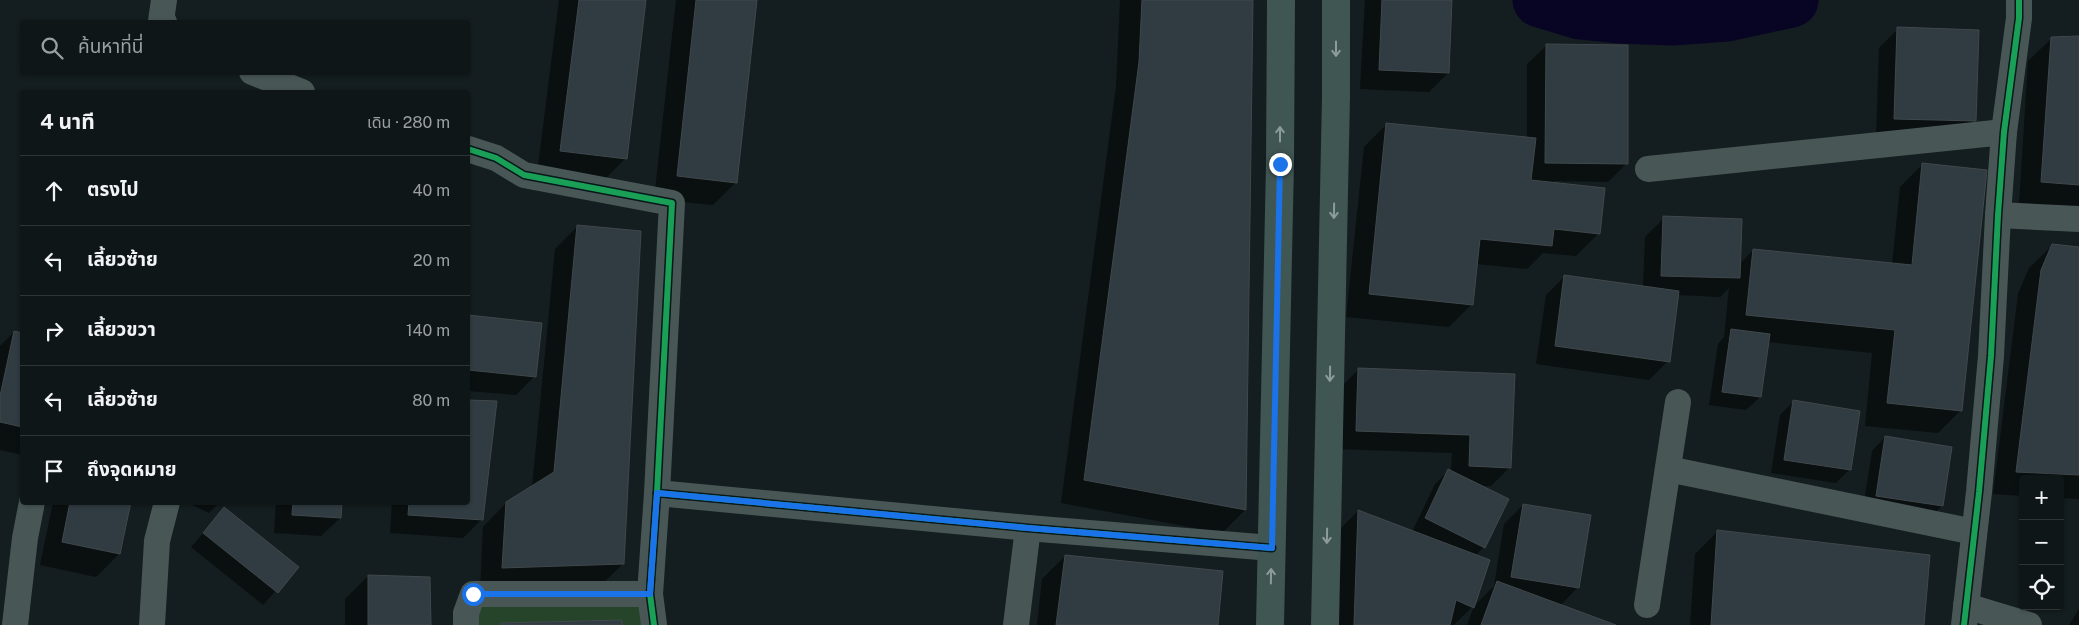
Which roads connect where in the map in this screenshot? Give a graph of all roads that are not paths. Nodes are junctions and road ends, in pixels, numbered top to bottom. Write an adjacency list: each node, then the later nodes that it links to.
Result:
1 (164, 0): 5 (street)
2 (1281, 0): 20 (main road, one-way to 2)
3 (1336, 0): 30 (main road, one-way to 30)
4 (2019, 9): 8 (street)
5 (161, 20)
6 (260, 75): 7 (street)
7 (297, 90)
8 (2004, 132): 10 (street); 11 (street)
9 (470, 150): 15 (street)
10 (1648, 169)
11 (1998, 215): 12 (street); 19 (street)
12 (2079, 219)
13 (1678, 402): 14 (street)
14 (1668, 469): 19 (street); 22 (street)
15 (657, 493): 18 (street); 21 (street)
16 (31, 505): 24 (street)
17 (166, 505): 25 (street)
18 (1028, 528): 20 (street); 28 (street)
19 (1974, 532): 23 (street)
20 (1272, 548): 29 (main road, one-way to 20)
21 (650, 594): 26 (street); 27 (street)
22 (1647, 605)
23 (1965, 615): 31 (street)
24 (15, 625)
25 (152, 625)
26 (466, 625)
27 (654, 625)
28 (1016, 625)
29 (1270, 625)
30 (1326, 625)
31 (2029, 625)

